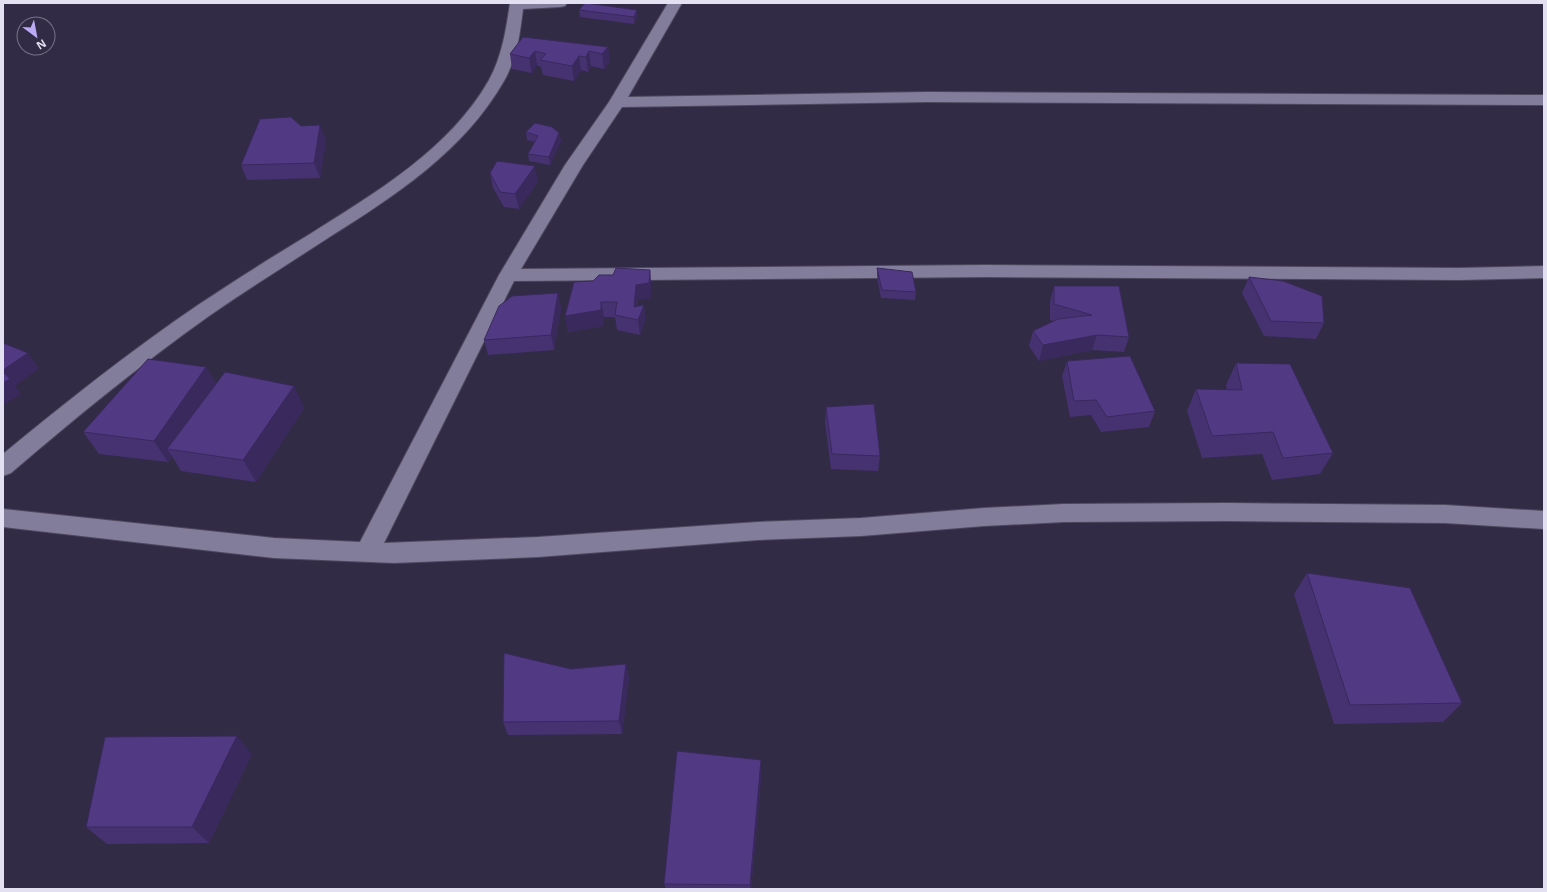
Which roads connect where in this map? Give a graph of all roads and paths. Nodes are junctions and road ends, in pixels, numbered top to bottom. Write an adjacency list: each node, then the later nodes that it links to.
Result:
1 (560, 3): 3 (street)
2 (675, 3): 5 (street)
3 (517, 4): 8 (street)
4 (1544, 100): 5 (street)
5 (617, 102): 7 (street)
6 (1544, 272): 7 (street)
7 (508, 275): 11 (street)
8 (3, 467)
9 (3, 518): 11 (street)
10 (1544, 520): 11 (street)
11 (367, 552)

